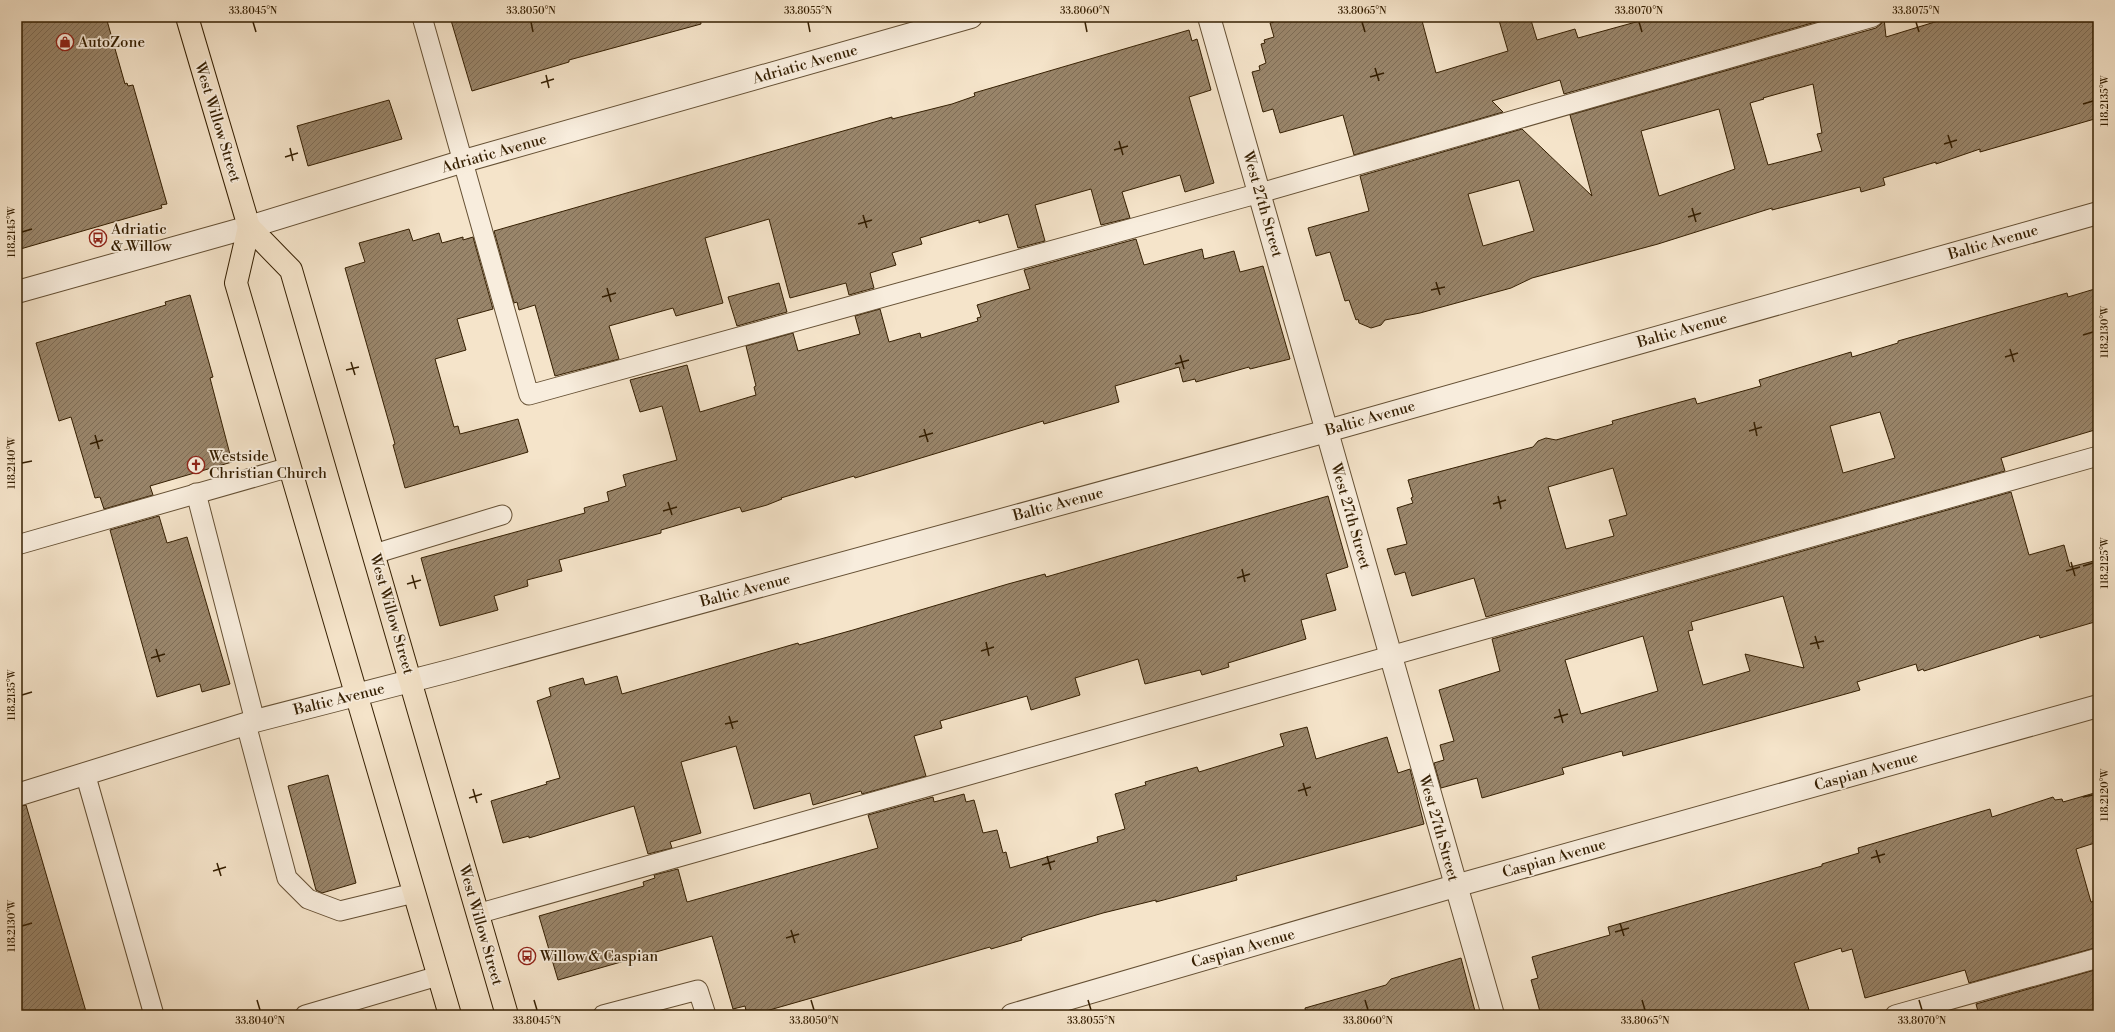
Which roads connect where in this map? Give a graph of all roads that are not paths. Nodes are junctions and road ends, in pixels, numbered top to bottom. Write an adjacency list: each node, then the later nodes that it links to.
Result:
1 (187, 17): 9 (main road, West Willow Street)
2 (422, 17): 6 (lane)
3 (971, 17): 6 (street, Adriatic Avenue)
4 (1210, 17): 7 (street, West 27th Street)
5 (1872, 17): 7 (lane)
6 (464, 161): 7 (lane); 9 (street, Adriatic Avenue)
7 (1260, 193): 11 (street, West 27th Street)
8 (2098, 212): 11 (street, Baltic Avenue)
9 (249, 227): 10 (street, Adriatic Avenue); 13 (main road, West Willow Street); 17 (main road, West Willow Street)
10 (17, 292)
11 (1327, 431): 18 (street, West 27th Street); 19 (street, Baltic Avenue)
12 (2098, 456): 18 (lane)
13 (290, 467): 14 (lane); 20 (main road, West Willow Street)
14 (196, 494): 16 (lane); 22 (lane)
15 (502, 515): 17 (lane)
16 (17, 545)
17 (374, 554): 19 (main road, West Willow Street)
18 (1390, 656): 25 (street, West 27th Street); 27 (lane)
19 (411, 681): 20 (street, Baltic Avenue); 27 (main road, West Willow Street)
20 (356, 694): 22 (street, Baltic Avenue); 26 (main road, West Willow Street)
21 (2098, 706): 25 (street, Caspian Avenue)
22 (251, 722): 23 (street, Baltic Avenue); 26 (lane)
23 (85, 773): 24 (street, Baltic Avenue); 31 (lane)
24 (17, 795)
25 (1456, 886): 30 (street, Caspian Avenue); 37 (street, West 27th Street)
26 (414, 893): 29 (main road, West Willow Street)
27 (477, 914): 34 (main road, West Willow Street)
28 (2098, 958): 38 (lane)
29 (438, 976): 32 (lane); 33 (main road, West Willow Street)
30 (1017, 1014)
31 (154, 1015)
32 (306, 1015)
33 (450, 1015)
34 (507, 1015)
35 (603, 1015): 36 (lane)
36 (706, 1015)
37 (1493, 1015)
38 (1895, 1015)

